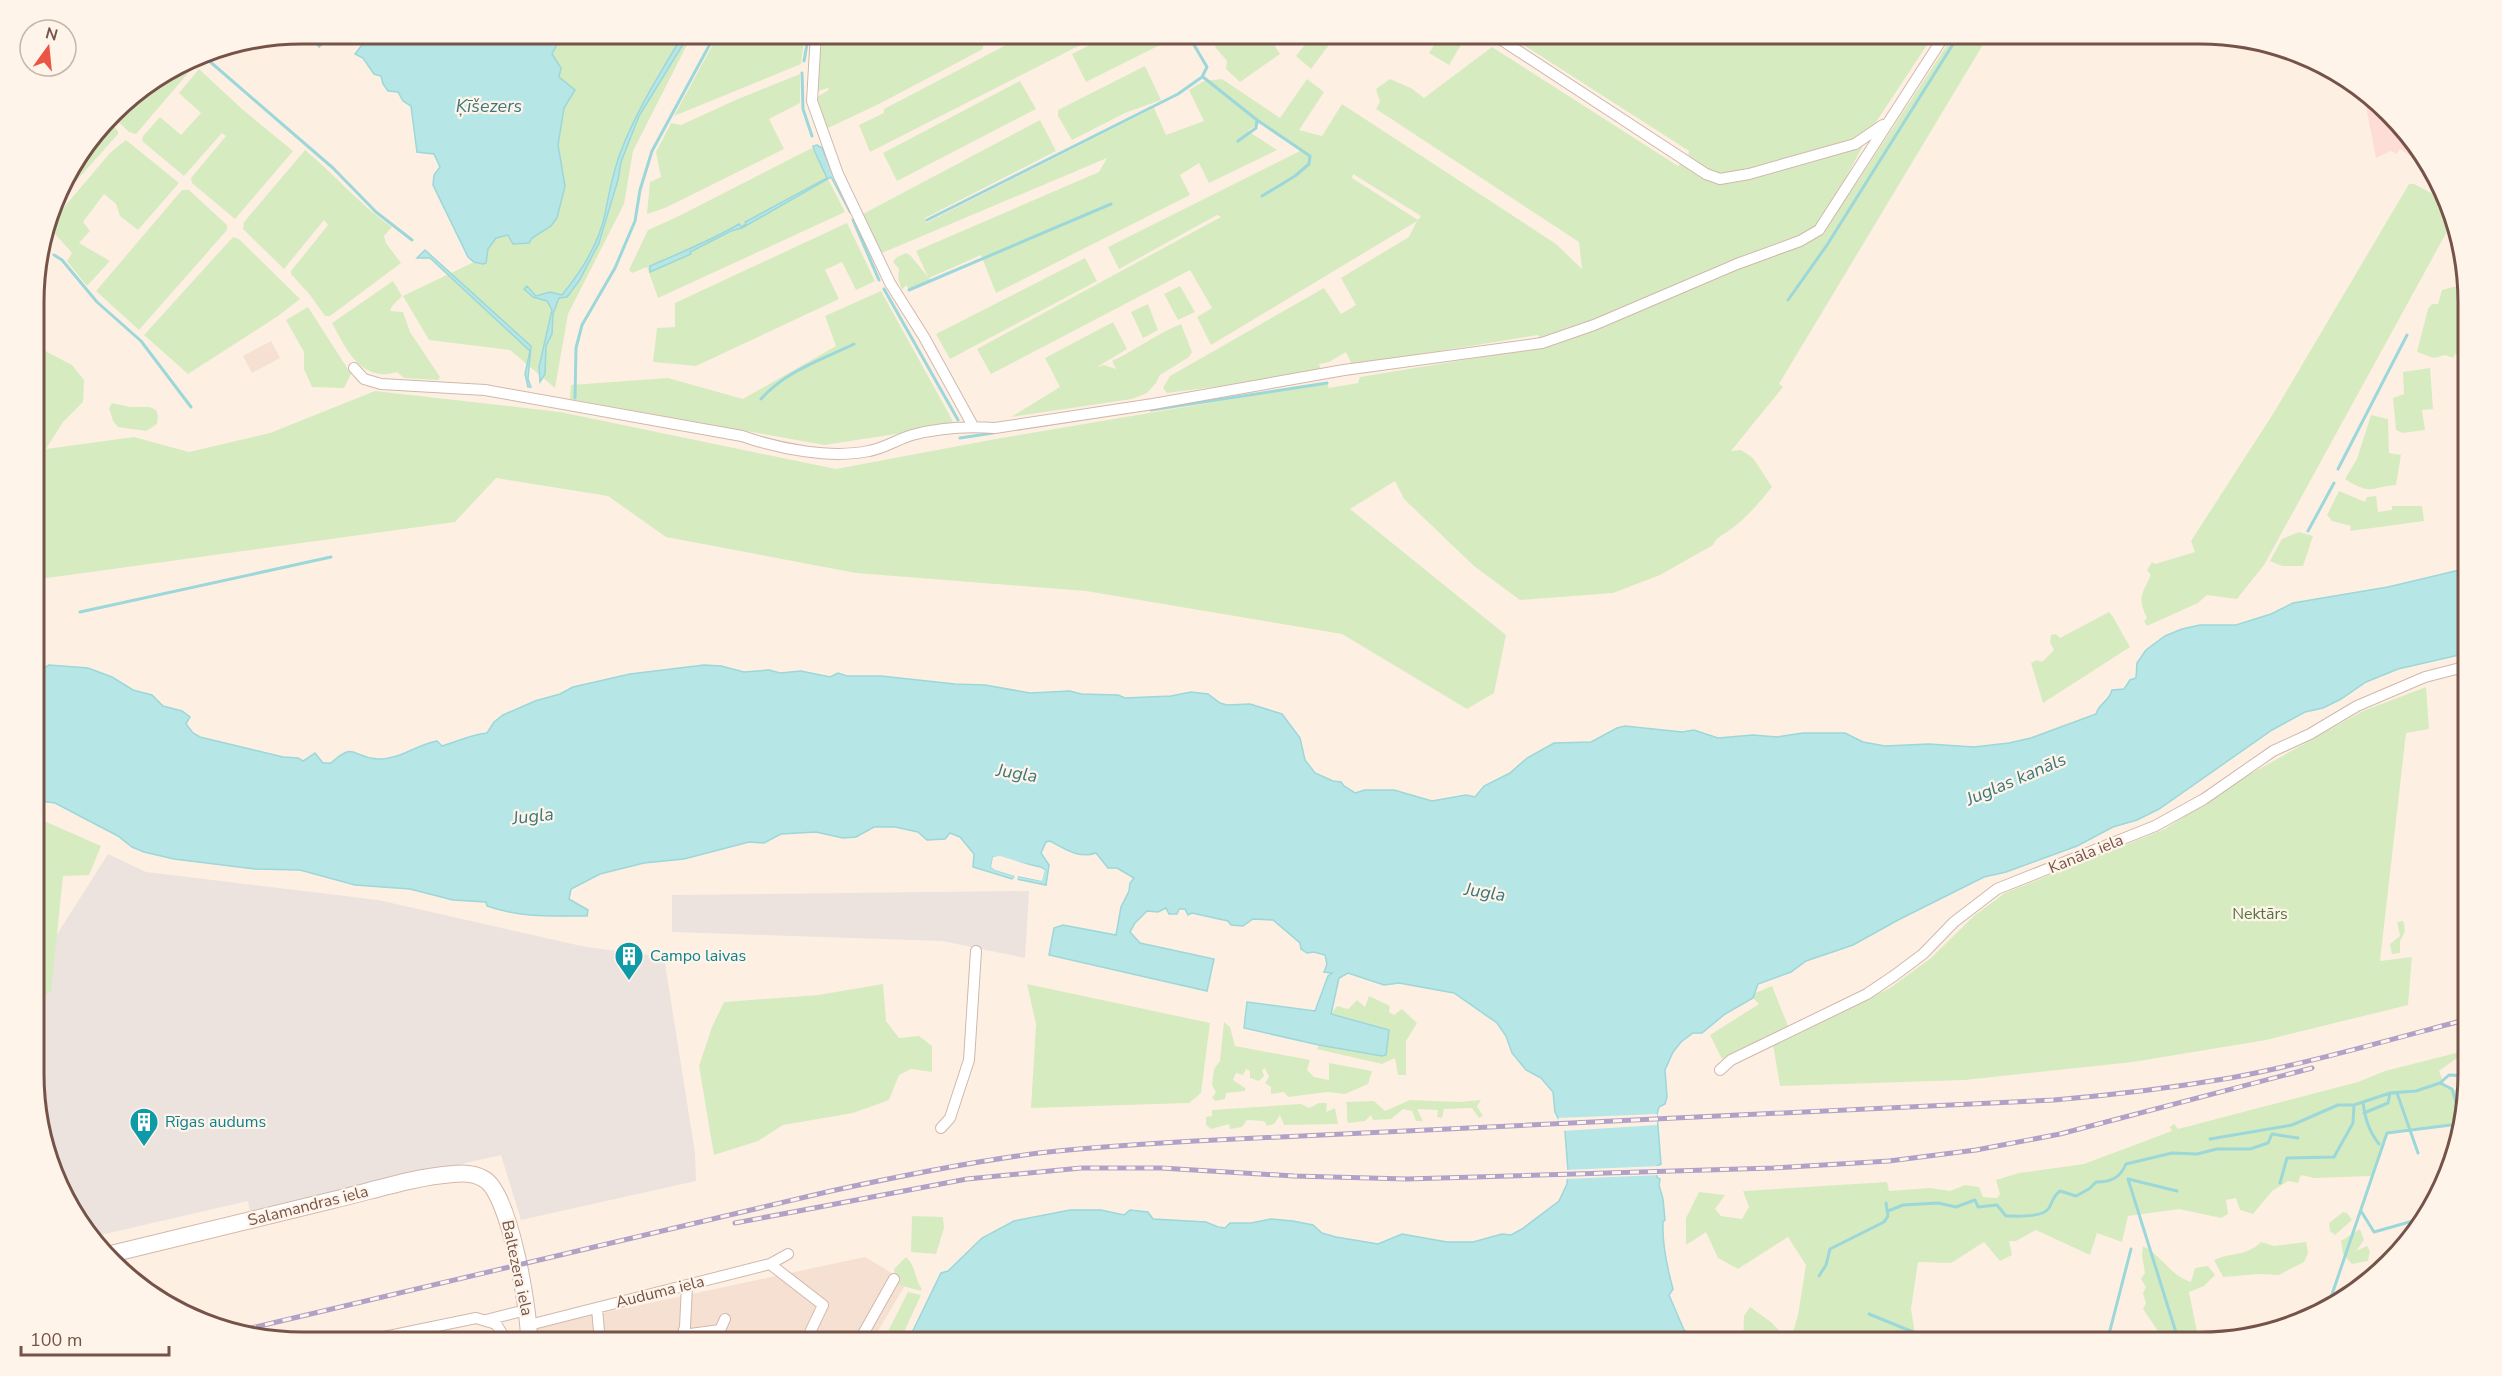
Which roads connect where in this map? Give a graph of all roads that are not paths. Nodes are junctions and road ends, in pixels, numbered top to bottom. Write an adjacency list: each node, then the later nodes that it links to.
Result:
1 (815, 44): 6 (street)
2 (1508, 44): 4 (street)
3 (1939, 44): 4 (street)
4 (1888, 121): 6 (street)
5 (354, 368): 6 (street)
6 (973, 426)
7 (2458, 669): 9 (street, Kanāla iela)
8 (976, 951): 10 (street)
9 (1720, 1070)
10 (941, 1128)
11 (499, 1195): 12 (street, Salamandras iela); 18 (street, Baltezera iela)
12 (115, 1253)
13 (788, 1254): 14 (street, Auduma iela)
14 (770, 1264): 16 (street, Auduma iela); 28 (street)
15 (894, 1279): 29 (street)
16 (687, 1285): 17 (street, Auduma iela); 26 (street)
17 (597, 1308): 18 (street, Auduma iela); 25 (street)
18 (528, 1318): 20 (street, Auduma iela); 24 (street, Baltezera iela)
19 (725, 1319): 21 (street)
20 (486, 1320): 22 (street); 23 (street)
21 (720, 1330): 27 (street)
22 (404, 1332)
23 (501, 1332)
24 (529, 1332)
25 (599, 1332)
26 (683, 1332)
27 (712, 1332)
28 (810, 1332)
29 (864, 1332)

